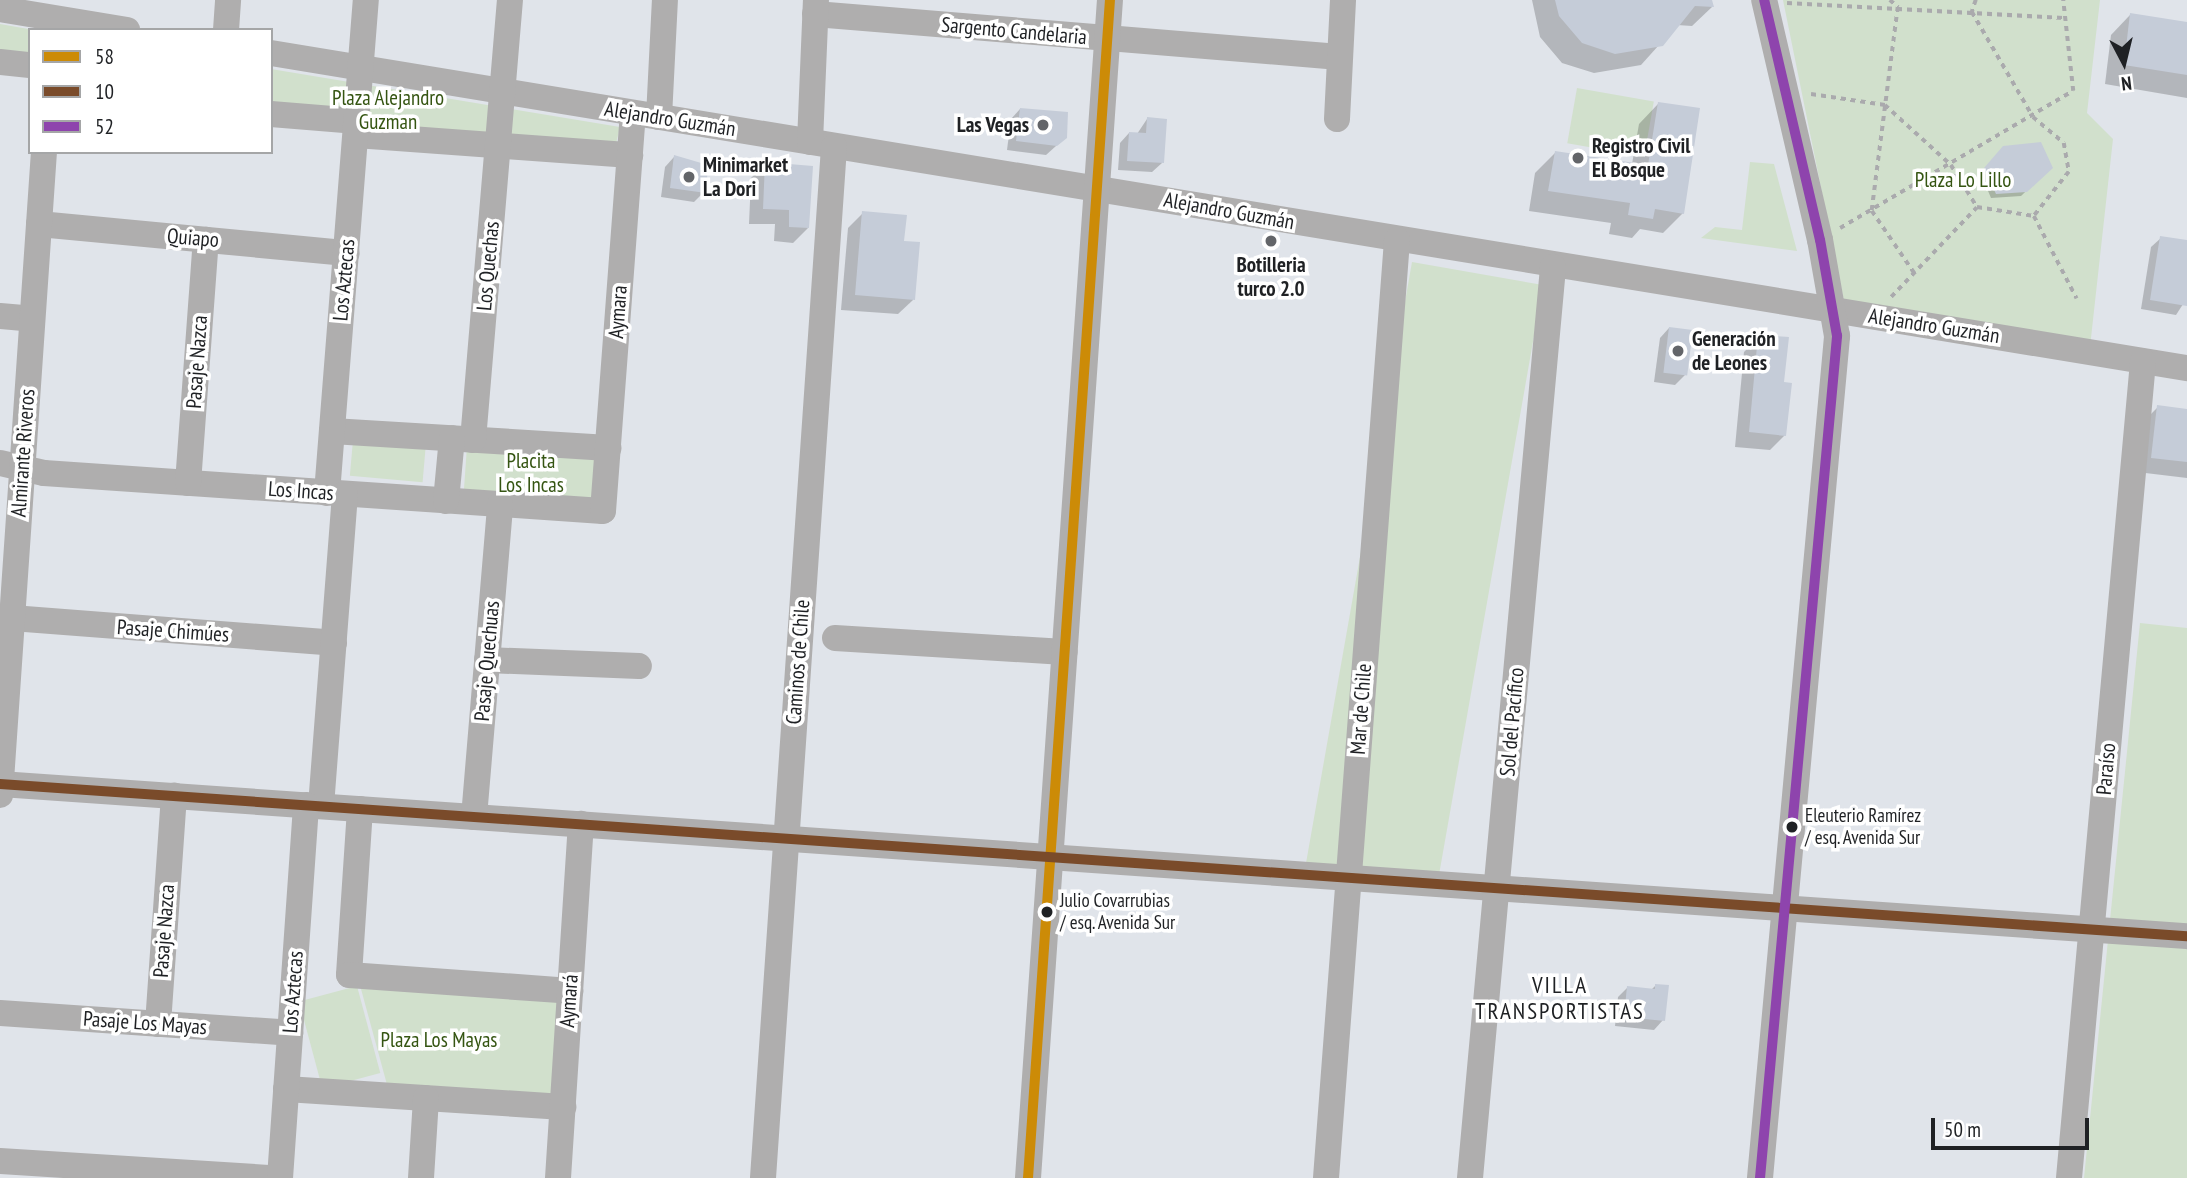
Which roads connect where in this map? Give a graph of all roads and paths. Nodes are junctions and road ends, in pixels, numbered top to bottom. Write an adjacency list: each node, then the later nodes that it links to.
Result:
1 (228, 0): 19 (street)
2 (366, 0): 25 (street, Los Aztecas)
3 (510, 0): 27 (street, Los Quechas)
4 (665, 0): 30 (street, Aymara)
5 (1110, 0): 20 (street)
6 (1343, 0): 22 (street)
7 (1891, 0): 12 (path)
8 (1976, 0): 15 (path)
9 (2063, 0): 16 (path)
10 (1764, 1): 12 (path); 26 (street)
11 (816, 7): 20 (street, Sargento Candelaria); 34 (street, Caminos de Chile)
12 (1898, 8): 15 (path); 28 (path)
13 (0, 9): 17 (street)
14 (92, 12): 17 (street); 18 (street)
15 (1972, 12): 16 (path); 31 (path)
16 (2064, 18): 31 (path)
17 (53, 24)
18 (123, 28)
19 (226, 28)
20 (1108, 38): 22 (street, Sargento Candelaria); 39 (street)
21 (273, 53): 25 (street, Alejandro Guzmán)
22 (1339, 57): 32 (street)
23 (0, 62): 24 (street)
24 (28, 65)
25 (361, 68): 27 (street, Alejandro Guzmán); 33 (street, Los Aztecas)
26 (1784, 90): 28 (path); 46 (street)
27 (504, 92): 30 (street, Alejandro Guzmán); 35 (street, Los Quechas)
28 (1885, 105): 38 (path); 41 (path)
29 (273, 114): 33 (street, Alejandro Guzmán)
30 (646, 115): 34 (street, Alejandro Guzmán); 37 (street, Aymara)
31 (2032, 117): 38 (path); 42 (path)
32 (1337, 119)
33 (357, 128): 35 (street, Alejandro Guzmán); 47 (street, Los Aztecas)
34 (822, 144): 39 (street, Alejandro Guzmán); 79 (street, Caminos de Chile)
35 (499, 147): 37 (street, Alejandro Guzmán); 58 (street, Los Quechas)
36 (44, 154): 43 (street, Almirante Riveros)
37 (630, 155): 59 (street, Aymara)
38 (1951, 165): 40 (path); 41 (path)
39 (1097, 189): 45 (street, Alejandro Guzmán); 69 (street)
40 (1977, 207): 42 (path); 49 (path)
41 (1872, 211): 46 (path); 49 (path)
42 (2034, 215): 50 (path)
43 (39, 224): 44 (street, Quiapo); 54 (street, Almirante Riveros)
44 (206, 240): 47 (street, Quiapo); 61 (street, Pasaje Nazca)
45 (1397, 240): 48 (street, Alejandro Guzmán); 81 (street, Mar de Chile)
46 (1820, 240): 51 (street)
47 (346, 253): 57 (street, Los Aztecas)
48 (1553, 267): 51 (street, Alejandro Guzmán); 82 (street, Sol del Pacífico)
49 (1915, 274): 53 (path)
50 (2077, 299)
51 (1835, 310): 53 (street, Alejandro Guzmán); 83 (street)
52 (0, 316): 54 (street)
53 (1871, 316): 55 (street, Alejandro Guzmán)
54 (32, 318): 60 (street, Almirante Riveros)
55 (2143, 361): 56 (street, Alejandro Guzmán); 84 (street, Paraíso)
56 (2187, 368)
57 (332, 431): 58 (street); 62 (street, Los Aztecas)
58 (462, 439): 59 (street); 63 (street, Los Quechas)
59 (608, 448): 65 (street, Aymara)
60 (11, 466): 61 (street, Los Incas); 66 (street, Almirante Riveros)
61 (188, 484): 62 (street, Los Incas)
62 (336, 493): 63 (street, Los Incas); 68 (street, Los Aztecas)
63 (446, 501): 64 (street, Los Incas)
64 (500, 505): 65 (street, Los Incas); 70 (street, Pasaje Quechuas)
65 (603, 511)
66 (12, 618): 68 (street, Pasaje Chimúes); 72 (street, Almirante Riveros)
67 (835, 638): 69 (street)
68 (334, 643): 75 (street, Los Aztecas)
69 (1065, 652): 80 (street)
70 (487, 660): 71 (street); 77 (street, Pasaje Quechuas)
71 (639, 666)
72 (0, 784): 73 (street, Almirante Riveros); 74 (street)
73 (0, 795)
74 (174, 796): 75 (street); 88 (street, Pasaje Nazca)
75 (313, 806): 76 (street); 89 (street, Los Aztecas)
76 (360, 809): 77 (street); 86 (street)
77 (474, 817): 78 (street)
78 (581, 824): 79 (street); 86 (street, Aymará)
79 (786, 839): 80 (street); 98 (street, Caminos de Chile)
80 (1050, 857): 81 (street); 99 (street)
81 (1349, 878): 82 (street); 100 (street, Mar de Chile)
82 (1497, 888): 83 (street); 101 (street, Sol del Pacífico)
83 (1784, 911): 84 (street); 102 (street)
84 (2091, 930): 85 (street); 103 (street, Paraíso)
85 (2187, 936)
86 (570, 990): 92 (street, Aymará)
87 (0, 1013): 88 (street, Pasaje Los Mayas)
88 (158, 1024): 89 (street, Pasaje Los Mayas)
89 (290, 1033): 90 (street, Los Aztecas)
90 (286, 1088): 91 (street); 95 (street, Los Aztecas)
91 (426, 1098): 92 (street); 96 (street)
92 (563, 1107): 97 (street, Aymará)
93 (0, 1161): 94 (street)
94 (268, 1178)
95 (280, 1178)
96 (421, 1178)
97 (558, 1178)
98 (762, 1178)
99 (1028, 1178)
100 (1326, 1178)
101 (1470, 1178)
102 (1760, 1178)
103 (2069, 1178)

